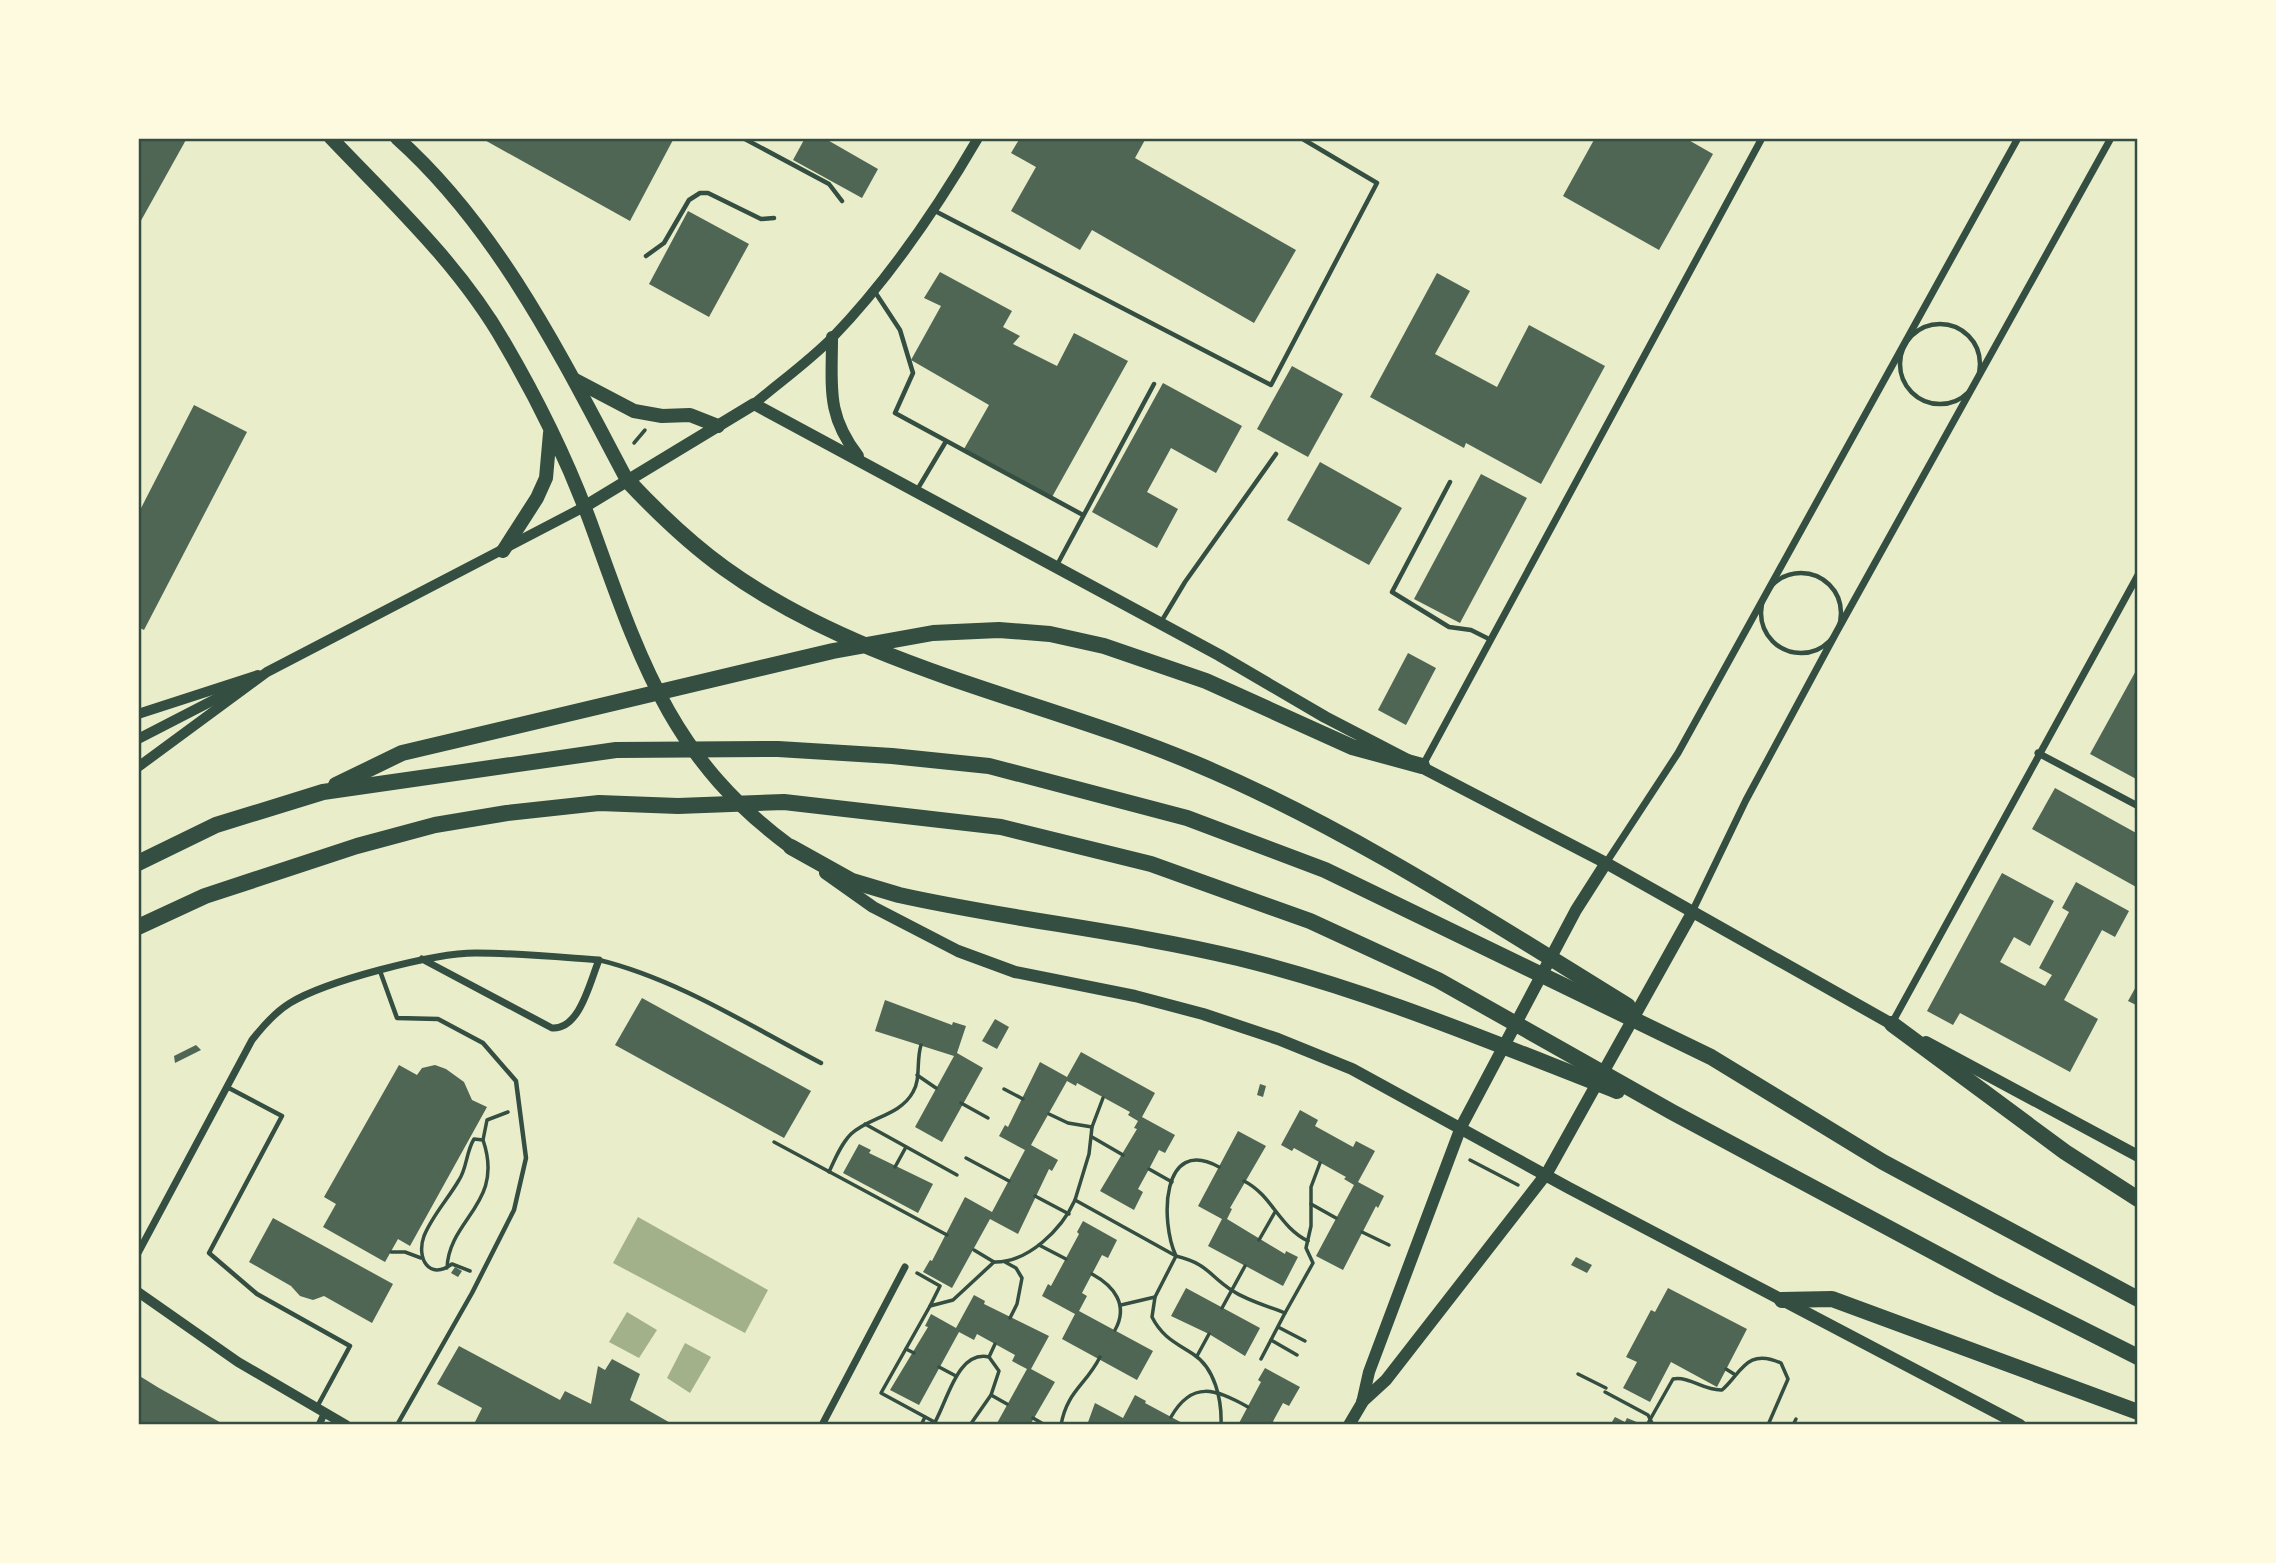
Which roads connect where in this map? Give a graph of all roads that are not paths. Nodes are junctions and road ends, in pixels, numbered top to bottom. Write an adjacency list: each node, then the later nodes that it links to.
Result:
1 (331, 138): 21 (main road)
2 (743, 138): 9 (lane)
3 (978, 138): 10 (street)
4 (1301, 138): 10 (lane)
5 (1762, 138): 36 (street)
6 (2018, 138): 15 (street)
7 (400, 139): 16 (main road)
8 (2109, 140): 18 (street)
9 (842, 201)
10 (934, 210): 13 (street)
11 (774, 218): 12 (lane)
12 (646, 256)
13 (874, 290): 14 (street); 22 (lane)
14 (832, 338): 19 (street); 24 (main road)
15 (1903, 348): 18 (lane); 18 (lane); 33 (street)
16 (573, 379): 20 (main road); 25 (main road)
17 (1154, 384): 29 (lane)
18 (1973, 386): 35 (street)
19 (754, 404): 20 (main road); 24 (main road)
20 (718, 426): 25 (main road)
21 (551, 431): 28 (main road); 30 (main road)
22 (945, 443): 27 (lane); 29 (lane)
23 (1276, 454): 34 (lane)
24 (860, 460): 27 (main road)
25 (626, 480): 28 (main road); 54 (highway)
26 (1450, 482): 36 (lane)
27 (917, 490): 31 (main road)
28 (584, 507): 30 (street); 45 (main road)
29 (1083, 515): 31 (lane)
30 (503, 551): 37 (street)
31 (1056, 566): 34 (main road)
32 (2138, 575): 40 (street)
33 (1765, 596): 35 (lane); 35 (lane); 47 (street)
34 (1161, 623): 41 (main road)
35 (1836, 633): 48 (street)
36 (1491, 640): 41 (street)
37 (267, 672): 38 (street); 39 (street); 42 (street)
38 (138, 714)
39 (138, 739)
40 (2038, 752): 44 (street); 53 (street)
41 (1422, 766): 43 (highway); 47 (main road)
42 (138, 767)
43 (323, 792): 46 (highway); 54 (highway)
44 (2138, 806)
45 (791, 847): 57 (highway); 58 (main road)
46 (138, 863)
47 (1606, 863): 48 (main road); 58 (main road)
48 (1692, 913): 53 (main road); 60 (main road)
49 (138, 927): 57 (highway)
50 (422, 959): 51 (street); 51 (street); 52 (street)
51 (599, 960): 55 (lane)
52 (380, 971): 56 (street); 73 (lane)
53 (1892, 1024): 59 (main road); 61 (highway)
54 (1711, 1057): 65 (highway)
55 (821, 1063)
56 (227, 1086): 62 (street); 69 (lane)
57 (1672, 1112): 67 (highway)
58 (1461, 1127): 60 (main road); 68 (main road)
59 (2138, 1156)
60 (1547, 1173): 66 (main road); 68 (main road)
61 (2138, 1199)
62 (138, 1253)
63 (905, 1268): 74 (street)
64 (138, 1292): 69 (street)
65 (2138, 1299)
66 (1782, 1300): 70 (highway); 76 (main road)
67 (2138, 1357)
68 (1362, 1403): 75 (main road)
69 (321, 1410): 71 (street); 72 (street)
70 (2138, 1412)
71 (319, 1425)
72 (346, 1425)
73 (397, 1425)
74 (822, 1425)
75 (1349, 1425)
76 (2020, 1425)

